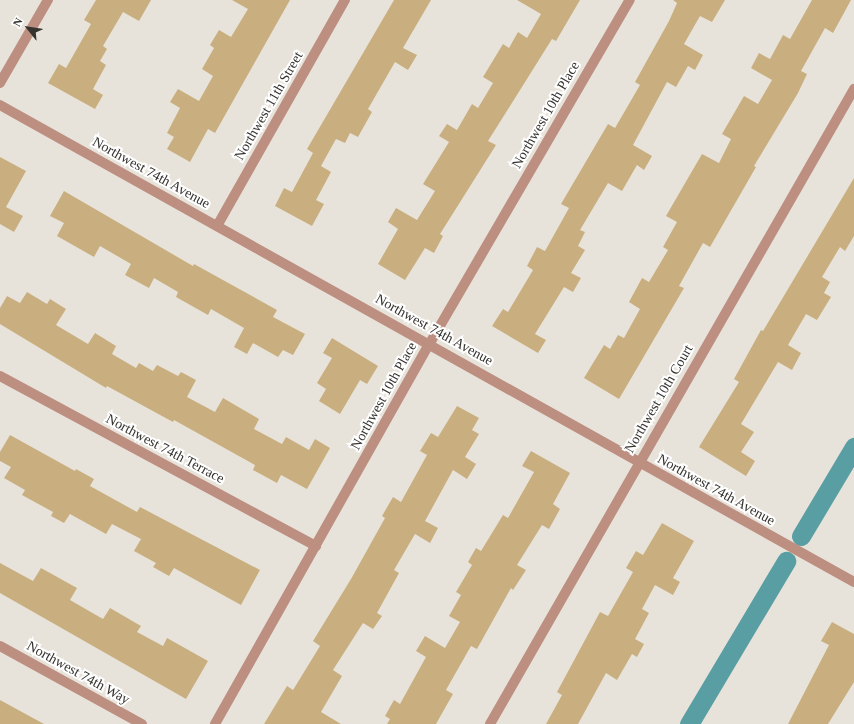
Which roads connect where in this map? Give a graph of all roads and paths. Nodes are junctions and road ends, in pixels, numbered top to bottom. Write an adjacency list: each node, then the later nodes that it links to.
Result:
1 (48, 0): 4 (street)
2 (345, 0): 7 (street, Northwest 11th Street)
3 (630, 0): 8 (street, Northwest 10th Place)
4 (0, 83)
5 (854, 89): 10 (street, Northwest 10th Court)
6 (0, 105): 7 (street, Northwest 74th Avenue)
7 (217, 226): 8 (street, Northwest 74th Avenue)
8 (430, 343): 10 (street, Northwest 74th Avenue); 11 (street, Northwest 10th Place)
9 (0, 376): 11 (street, Northwest 74th Terrace)
10 (638, 463): 12 (street, Northwest 74th Avenue); 16 (street, Northwest 10th Court)
11 (316, 546): 15 (street, Northwest 10th Place)
12 (854, 582)
13 (0, 646): 14 (street, Northwest 74th Way)
14 (142, 724)
15 (215, 724)
16 (490, 724)

